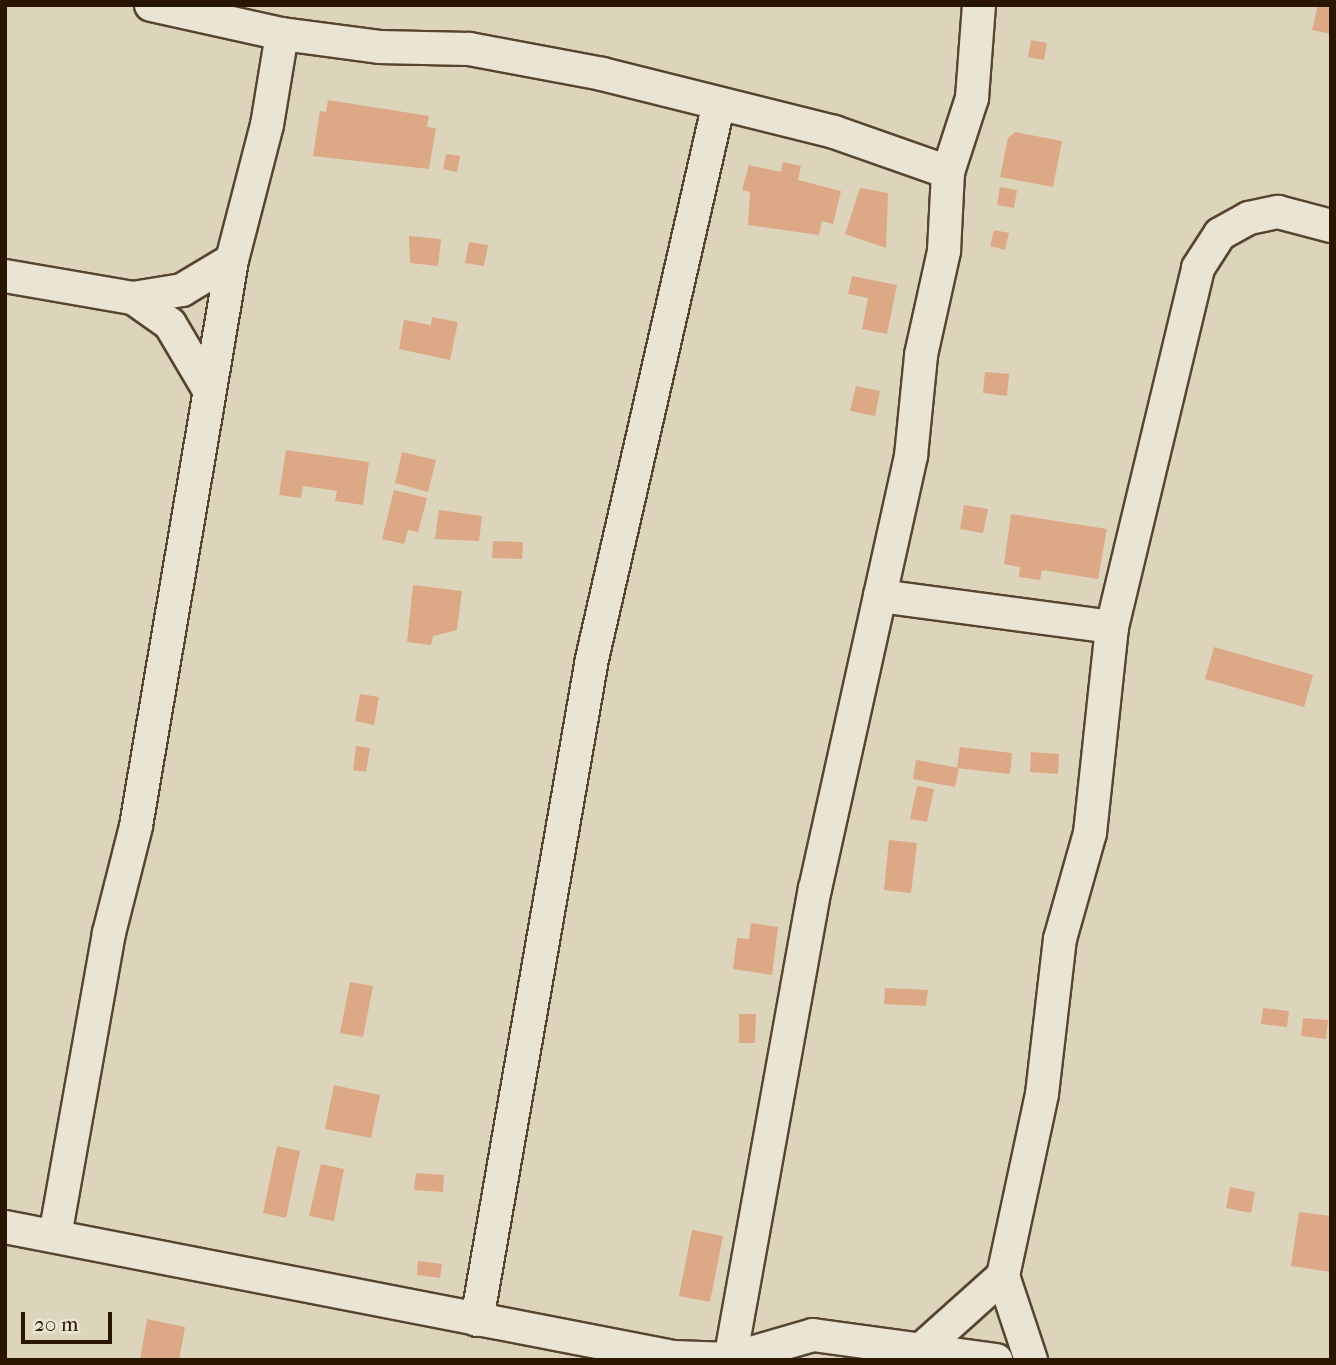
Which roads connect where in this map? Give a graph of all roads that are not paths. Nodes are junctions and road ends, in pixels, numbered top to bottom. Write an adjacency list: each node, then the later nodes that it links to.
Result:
1 (151, 5): 3 (street)
2 (979, 5): 5 (street)
3 (282, 34): 4 (street); 7 (street)
4 (718, 107): 5 (street); 16 (street)
5 (947, 172): 11 (street)
6 (1331, 226): 12 (street)
7 (232, 261): 9 (street); 10 (street)
8 (5, 276): 9 (street)
9 (133, 298): 10 (street)
10 (209, 390): 14 (street)
11 (880, 596): 12 (street); 18 (street)
12 (1112, 627): 15 (street)
13 (5, 1227): 14 (street)
14 (55, 1236): 16 (street)
15 (1003, 1276): 17 (street); 20 (street)
16 (477, 1320): 18 (street)
17 (925, 1346): 18 (street); 19 (street)
18 (730, 1359)
19 (996, 1360)
20 (1031, 1360)

